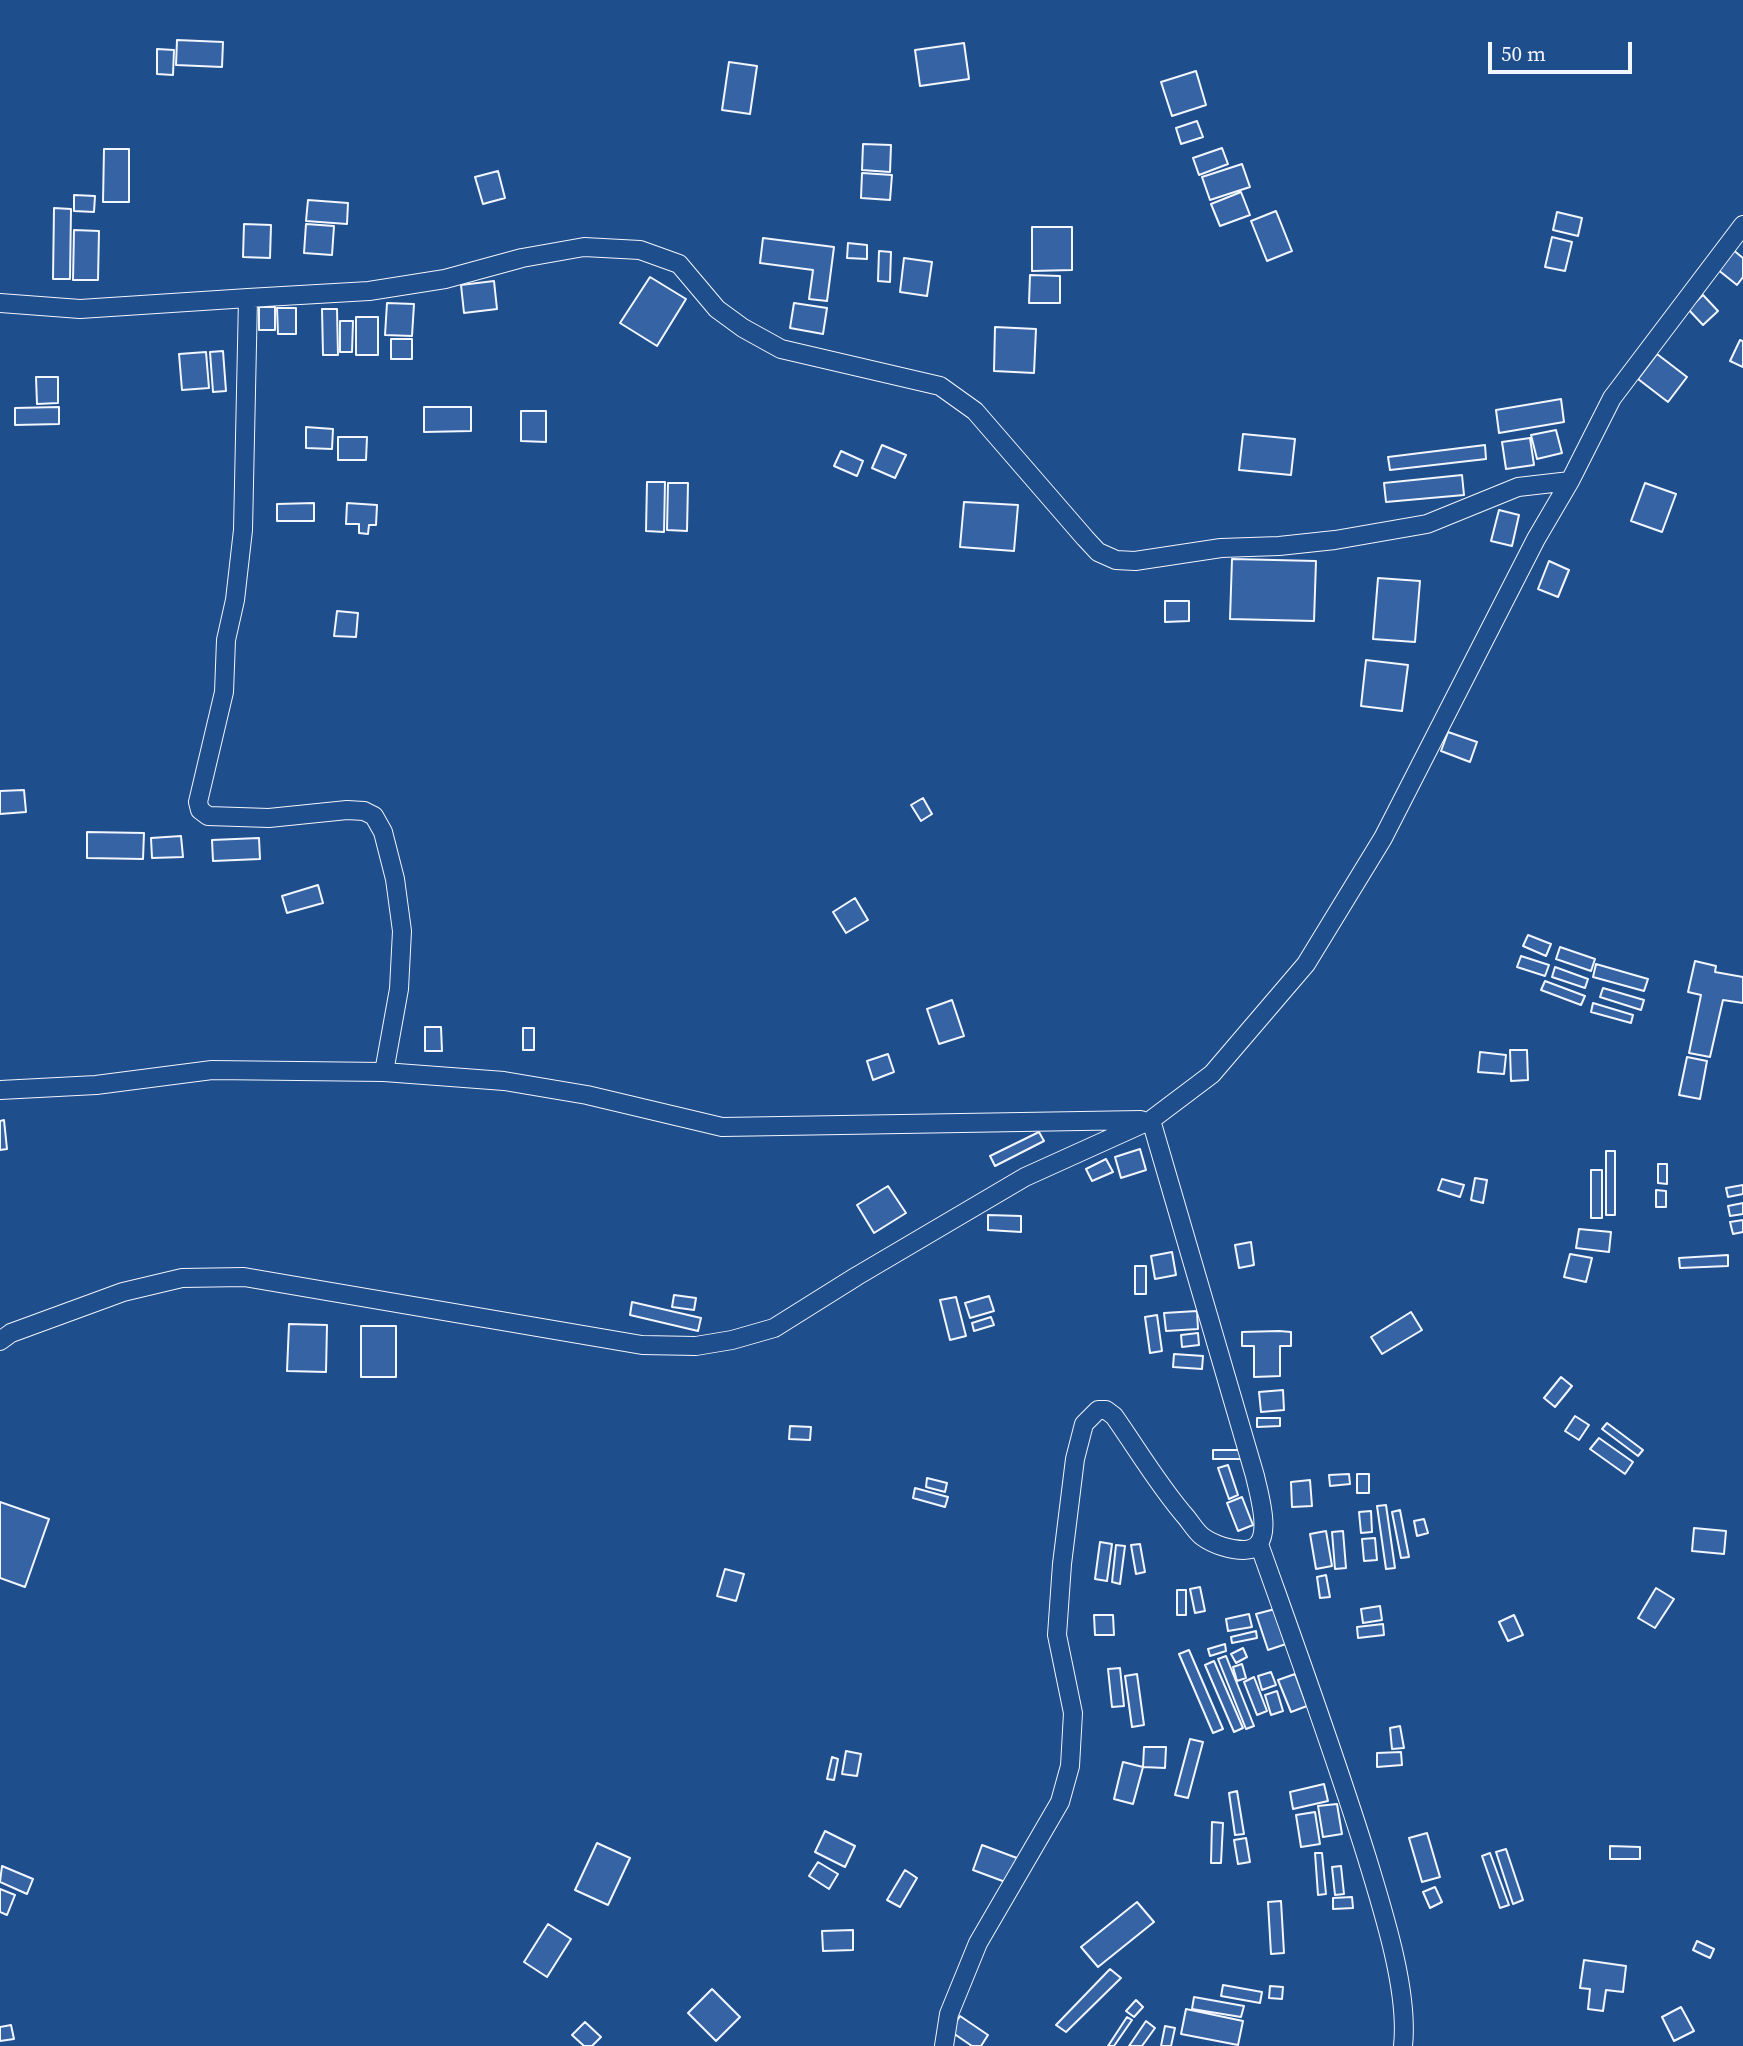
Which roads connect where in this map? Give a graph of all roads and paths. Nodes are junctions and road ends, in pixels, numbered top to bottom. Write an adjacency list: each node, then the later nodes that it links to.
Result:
1 (1743, 225): 4 (street)
2 (248, 298): 3 (street); 4 (street); 5 (street)
3 (0, 303)
4 (1570, 481): 7 (street)
5 (384, 1072): 6 (street); 7 (street)
6 (0, 1090)
7 (1151, 1120): 8 (street); 9 (street)
8 (0, 1340)
9 (1259, 1544): 10 (street); 11 (street)
10 (944, 2046)
11 (1403, 2046)

